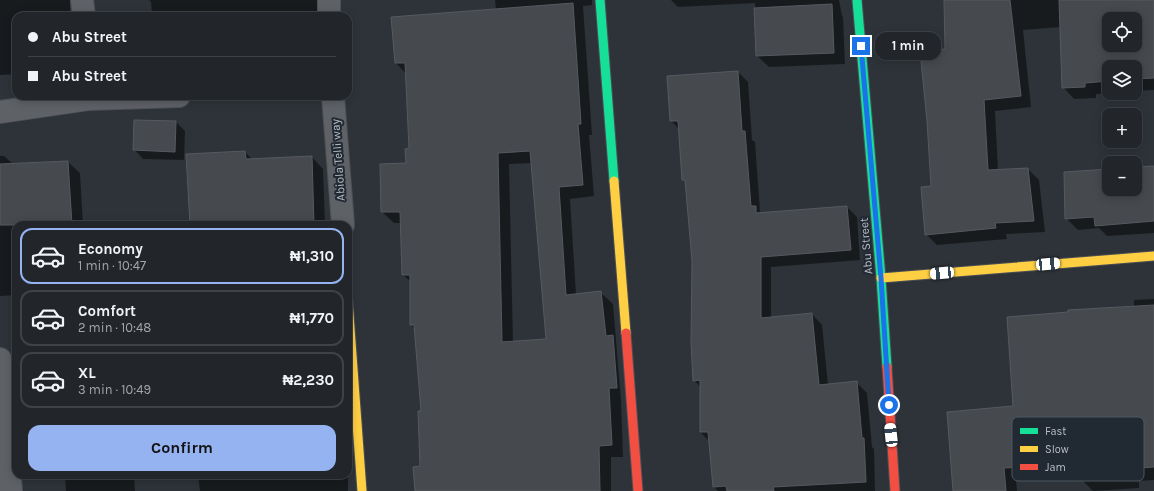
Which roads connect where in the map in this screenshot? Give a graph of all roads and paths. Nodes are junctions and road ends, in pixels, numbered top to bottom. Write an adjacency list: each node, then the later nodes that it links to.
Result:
1 (82, 0): 5 (street)
2 (329, 0): 6 (street)
3 (600, 0): 17 (street)
4 (858, 0): 12 (street, Abu Street)
5 (84, 12)
6 (329, 12)
7 (76, 100): 9 (street)
8 (333, 100): 10 (street, Abiola Telli way)
9 (0, 112)
10 (343, 221)
11 (1154, 256): 12 (street)
12 (881, 278): 18 (street, Abu Street)
13 (352, 355): 16 (street)
14 (0, 359): 15 (street)
15 (11, 491)
16 (362, 491)
17 (638, 491)
18 (895, 491)

